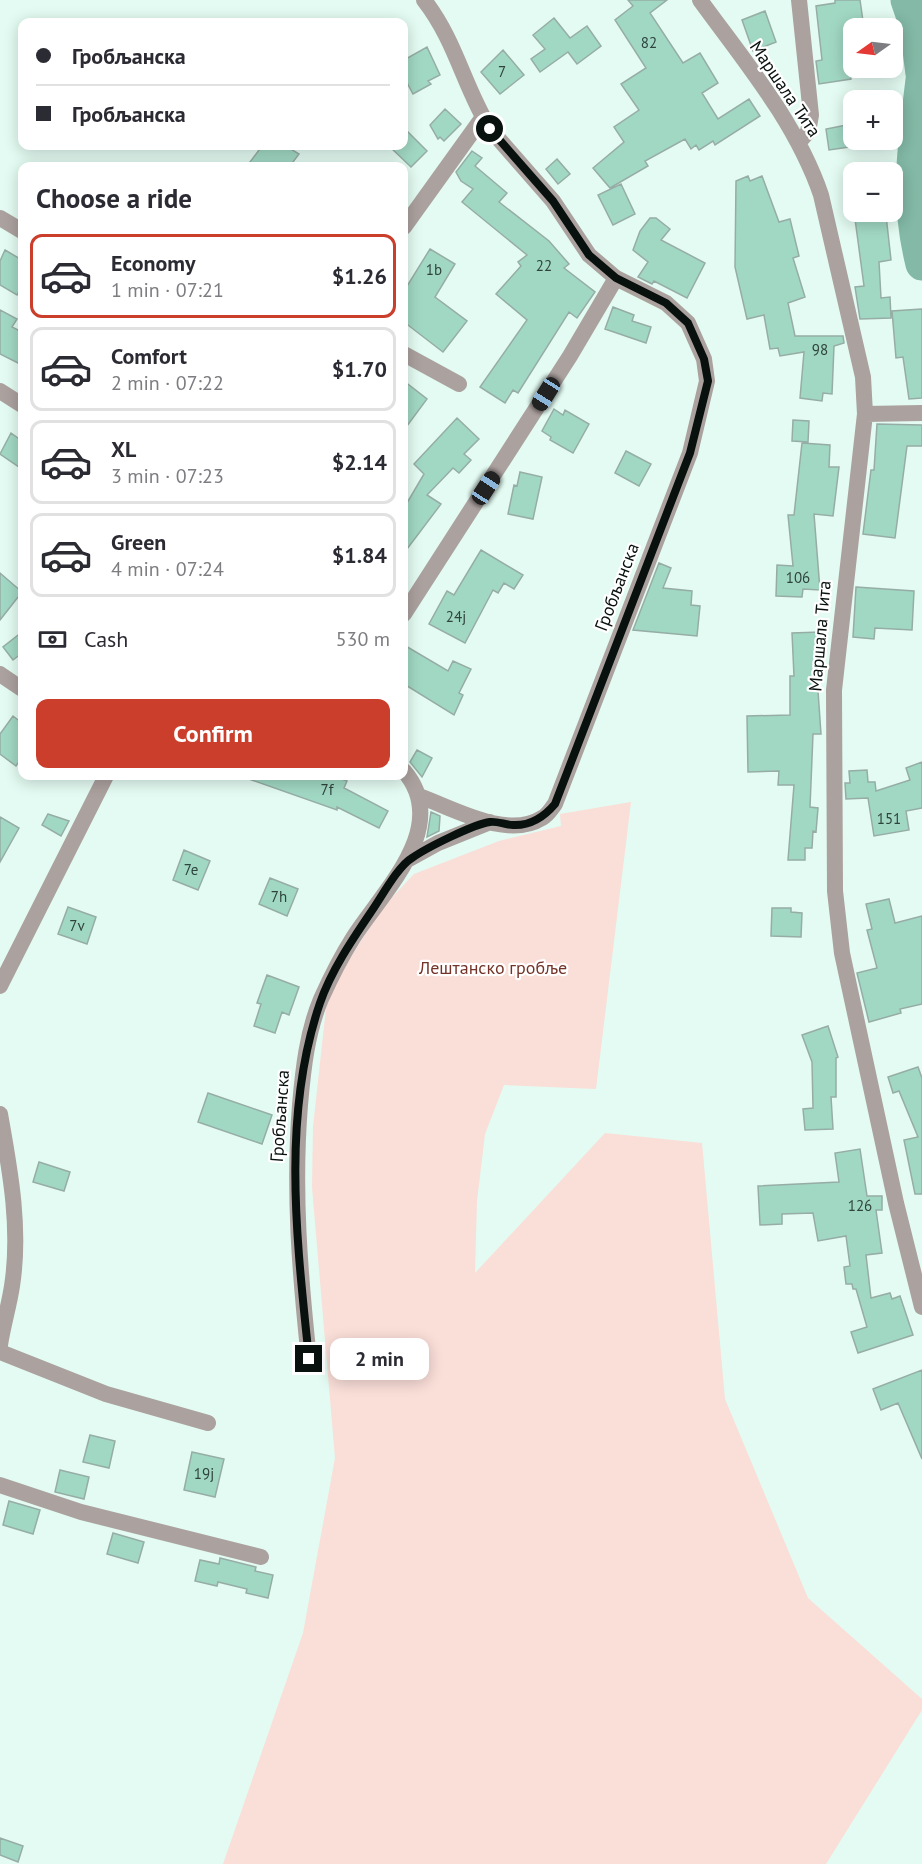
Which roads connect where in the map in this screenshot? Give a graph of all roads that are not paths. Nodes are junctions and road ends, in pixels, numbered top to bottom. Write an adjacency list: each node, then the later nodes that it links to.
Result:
1 (424, 0): 4 (street, Гробљанска)
2 (700, 0): 5 (street, Маршала Тита)
3 (799, 0): 5 (street)
4 (483, 117): 7 (street); 9 (street, Гробљанска)
5 (799, 142): 15 (street, Маршала Тита)
6 (0, 218): 8 (street)
7 (408, 221)
8 (18, 229)
9 (616, 278): 16 (street); 22 (street, Гробљанска)
10 (408, 356): 11 (street)
11 (459, 384)
12 (0, 392): 13 (street)
13 (18, 403)
14 (922, 413): 15 (street)
15 (865, 414): 26 (street, Маршала Тита)
16 (408, 608)
17 (0, 674): 18 (street)
18 (18, 687)
19 (408, 778): 21 (street)
20 (104, 780): 24 (street)
21 (419, 796): 22 (street, Гробљанска); 23 (street, Гробљанска)
22 (490, 822): 23 (street)
23 (409, 859): 29 (street, Гробљанска)
24 (0, 986)
25 (0, 1114): 27 (street)
26 (922, 1307)
27 (0, 1345)
28 (0, 1352): 30 (street)
29 (309, 1359)
30 (208, 1423)
31 (0, 1485): 32 (street)
32 (261, 1557)

